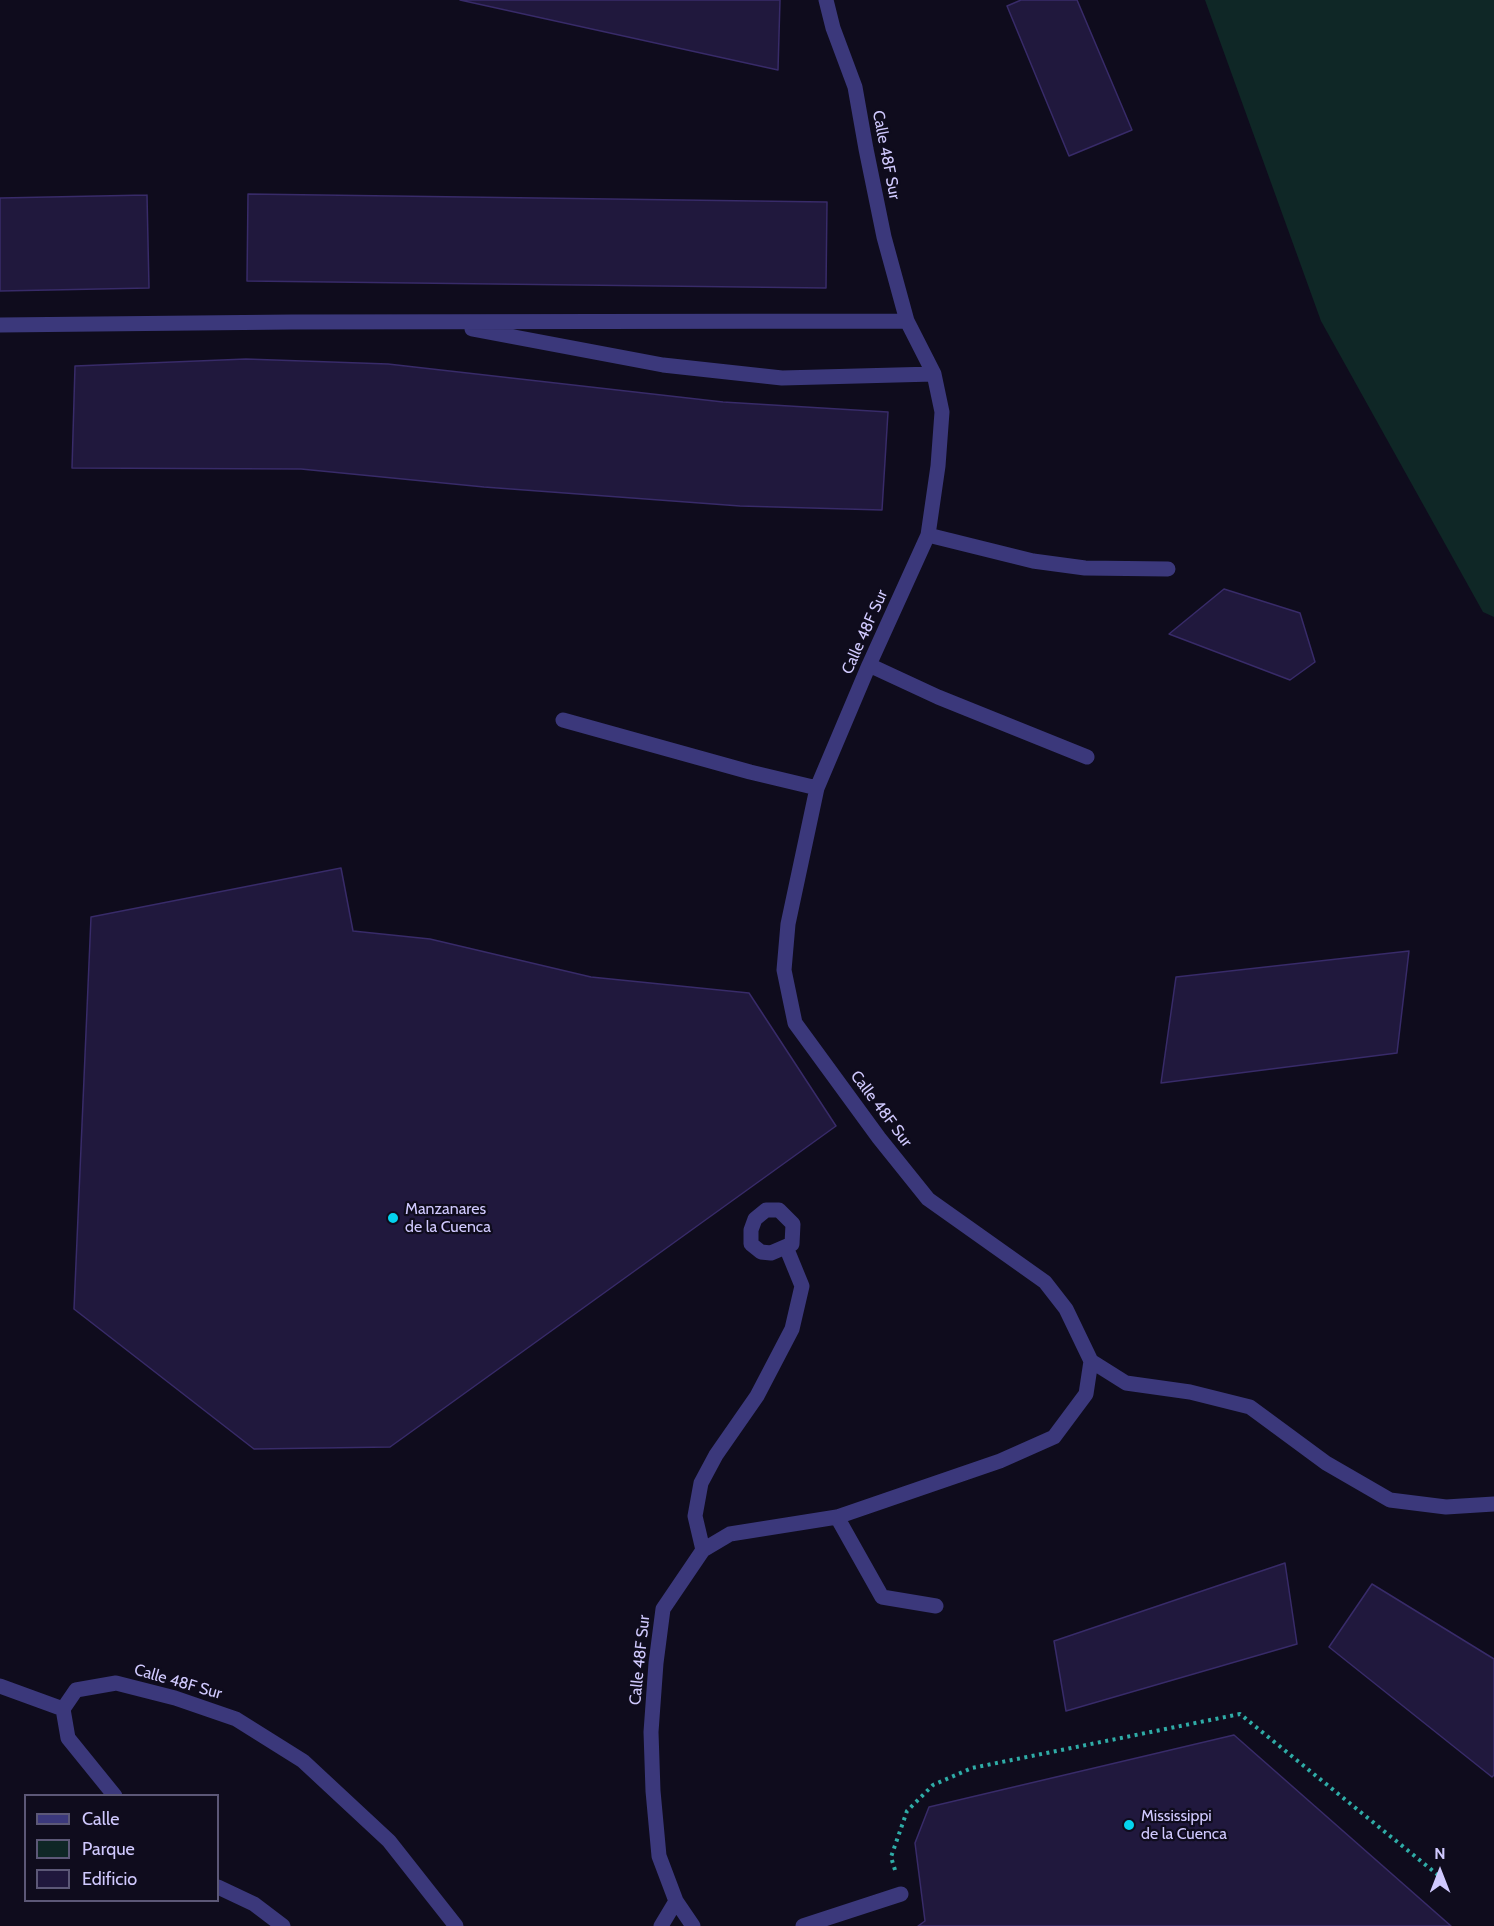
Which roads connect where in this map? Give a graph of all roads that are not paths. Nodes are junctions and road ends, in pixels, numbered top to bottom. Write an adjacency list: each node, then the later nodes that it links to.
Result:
1 (826, 0): 2 (street, Calle 48F Sur)
2 (907, 321): 3 (street); 5 (street, Calle 48F Sur)
3 (437, 322): 4 (street); 5 (street)
4 (0, 325)
5 (934, 374): 6 (street, Calle 48F Sur)
6 (928, 535): 7 (street); 8 (street, Calle 48F Sur)
7 (1168, 569)
8 (869, 664): 10 (street); 11 (street, Calle 48F Sur)
9 (563, 720): 11 (street)
10 (1087, 757)
11 (817, 788): 13 (street, Calle 48F Sur)
12 (786, 1247): 16 (street)
13 (1091, 1361): 14 (street); 15 (street, Calle 48F Sur)
14 (1494, 1504)
15 (837, 1517): 16 (street, Calle 48F Sur); 17 (street)
16 (703, 1550): 23 (street, Calle 48F Sur)
17 (936, 1606)
18 (0, 1686): 19 (street)
19 (63, 1709): 20 (street); 25 (street, Calle 48F Sur)
20 (113, 1794)
21 (219, 1887): 24 (street)
22 (902, 1894): 28 (street)
23 (676, 1901): 26 (street); 27 (street, Calle 48F Sur)
24 (282, 1926)
25 (456, 1926)
26 (661, 1926)
27 (693, 1926)
28 (803, 1926)

